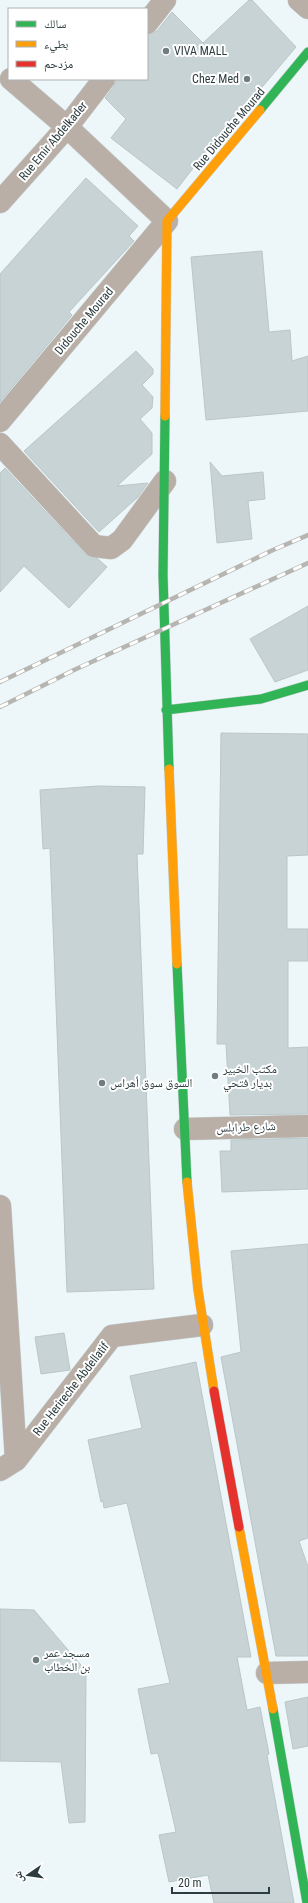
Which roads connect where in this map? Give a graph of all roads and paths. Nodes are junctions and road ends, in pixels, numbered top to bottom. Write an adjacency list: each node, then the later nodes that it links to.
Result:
1 (165, 0): 4 (street)
2 (298, 0): 3 (street)
3 (308, 8)
4 (148, 22)
5 (308, 52): 12 (street, Rue Didouche Mourad)
6 (0, 70): 7 (street)
7 (8, 76)
8 (12, 80): 10 (street)
9 (103, 80): 10 (street, Rue Emir Abdelkader)
10 (67, 127): 11 (street, Rue Emir Abdelkader); 12 (street)
11 (0, 202)
12 (168, 221): 13 (street, Didouche Mourad); 15 (street)
13 (0, 421)
14 (0, 444): 15 (street)
15 (165, 481): 17 (street)
16 (308, 685): 17 (street)
17 (166, 710): 19 (street)
18 (308, 1126): 19 (street, شارع طرابلس)
19 (185, 1129): 21 (street)
20 (0, 1206): 22 (street)
21 (202, 1325): 22 (street, Rue Herireche Abdellatif); 24 (street)
22 (8, 1465)
23 (308, 1672): 24 (street)
24 (267, 1673): 25 (street)
25 (307, 1903)

